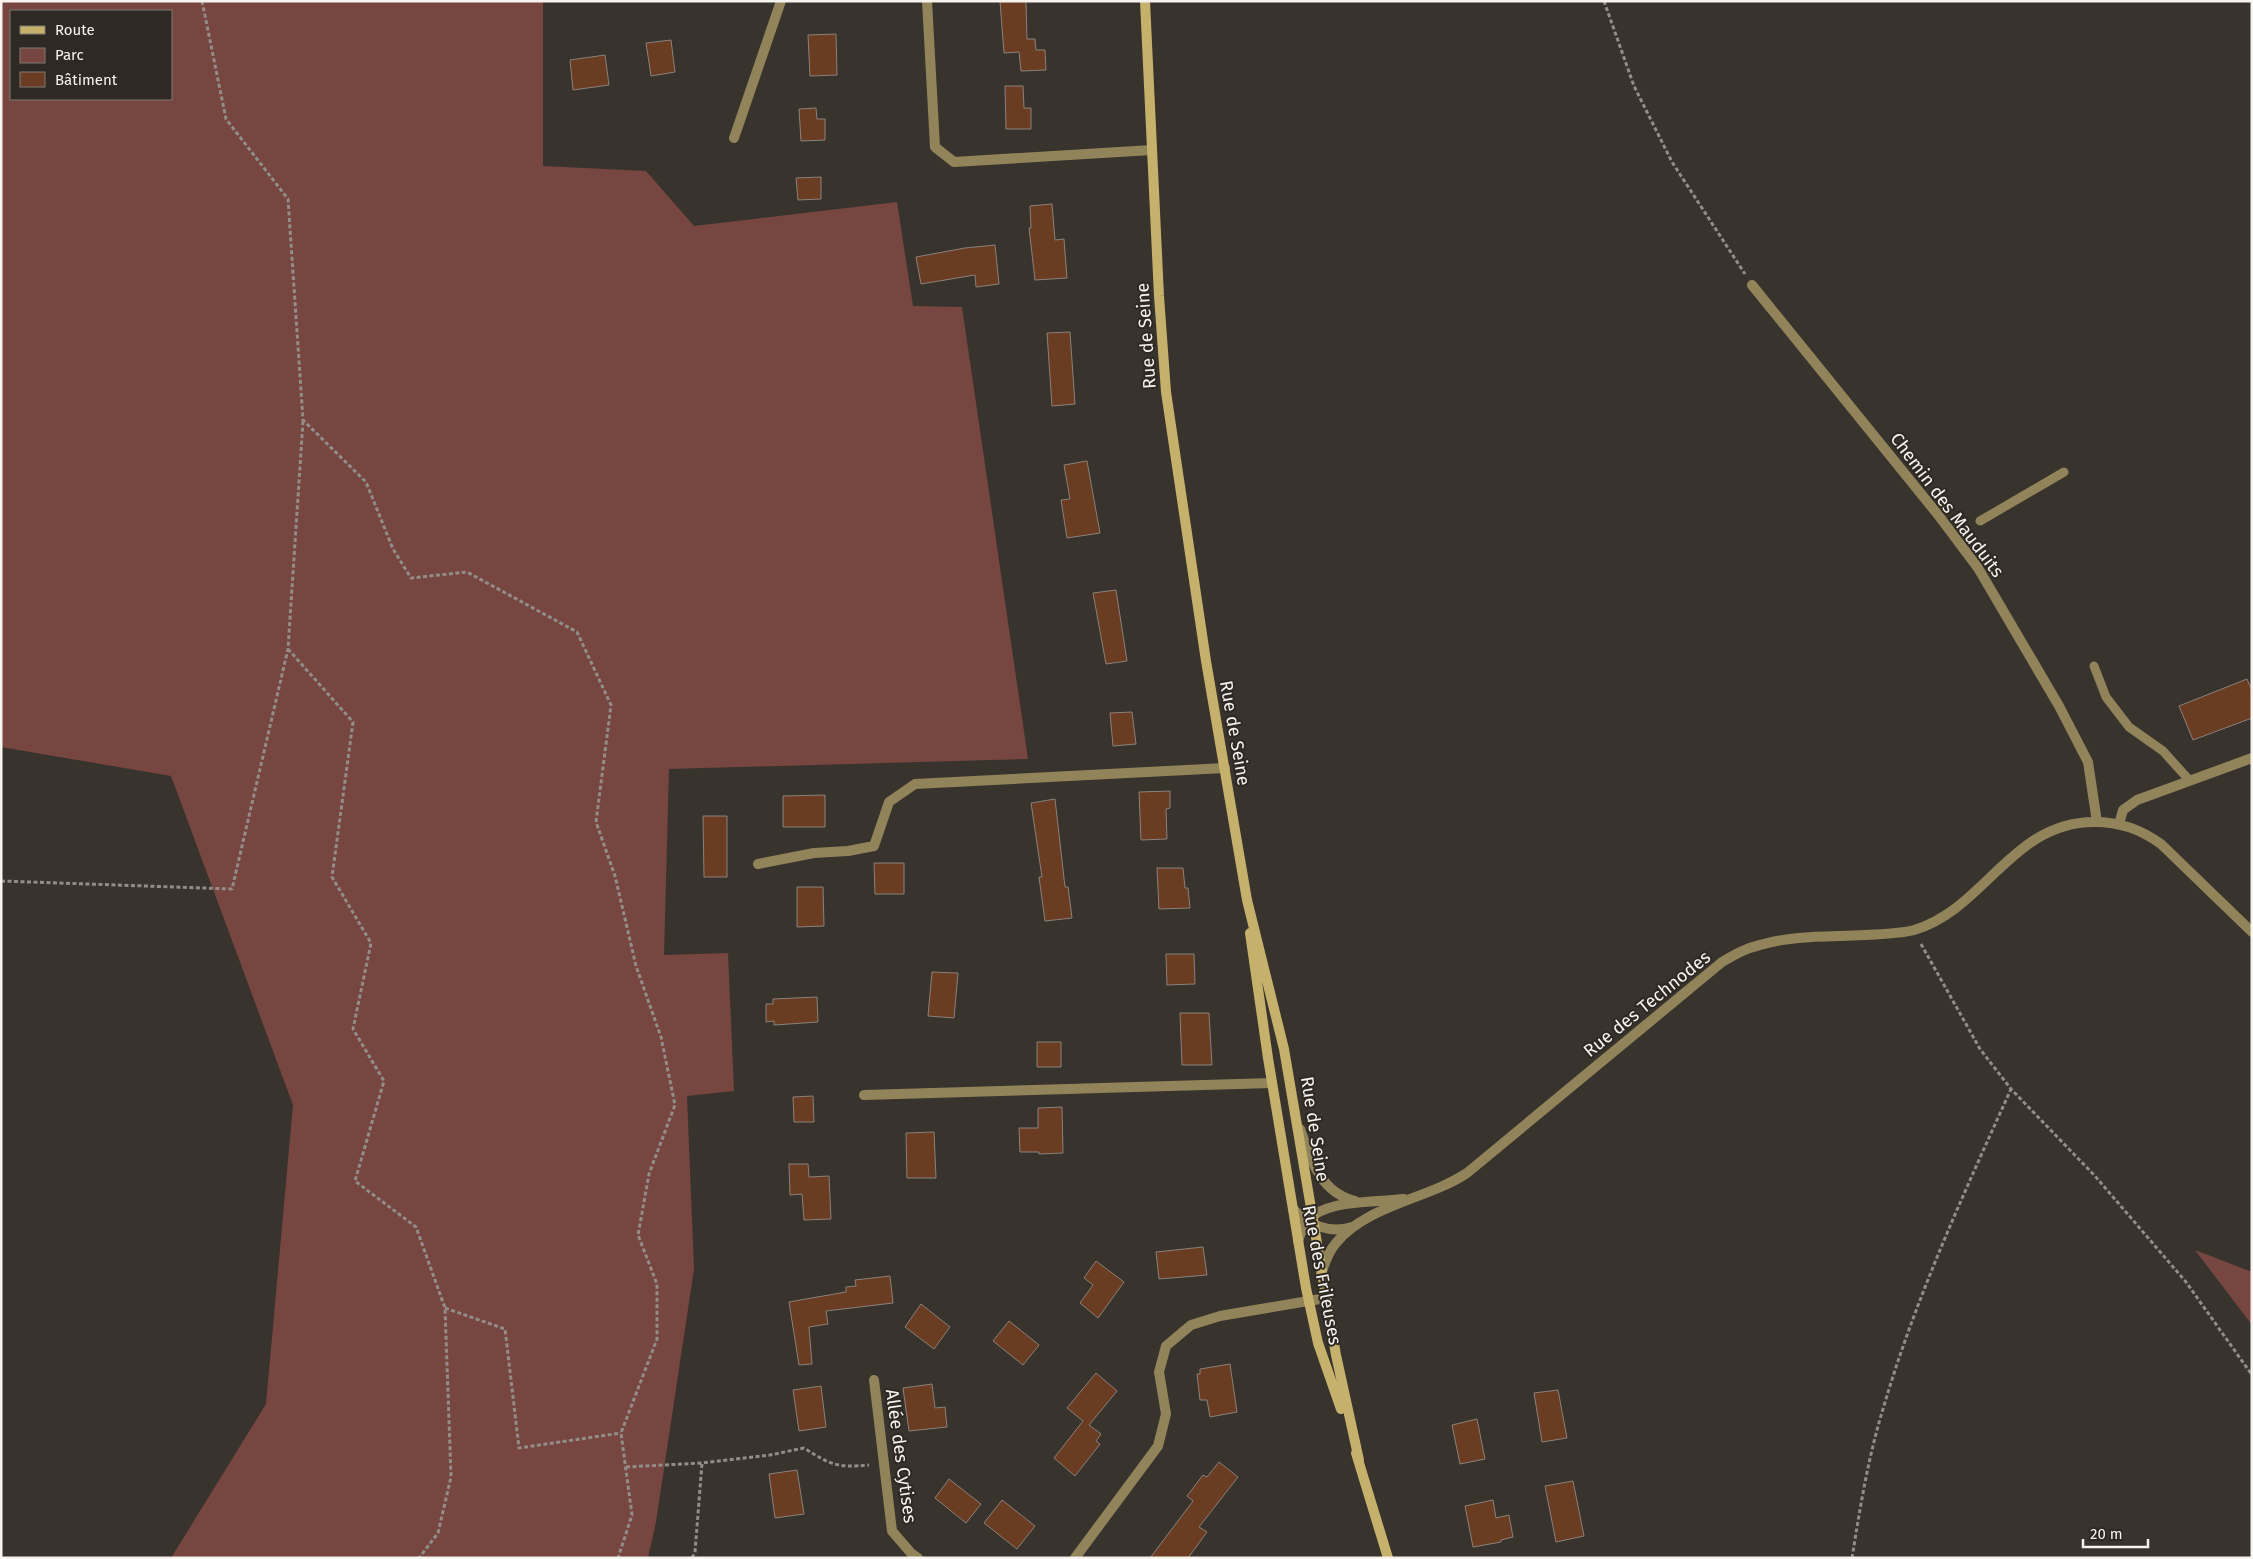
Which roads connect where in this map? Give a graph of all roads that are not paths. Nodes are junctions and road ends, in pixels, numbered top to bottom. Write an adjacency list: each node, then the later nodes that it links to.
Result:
1 (781, 1): 4 (street)
2 (927, 1): 5 (street)
3 (1145, 1): 5 (street, Rue de Seine)
4 (734, 138)
5 (1152, 150): 11 (street, Rue de Seine)
6 (1752, 285): 13 (street, Chemin des Mauduits)
7 (2064, 472): 8 (lane)
8 (1980, 521)
9 (2094, 666): 12 (lane)
10 (2252, 758): 12 (street)
11 (1224, 768): 15 (street); 16 (street, Rue de Seine)
12 (2190, 781): 14 (street)
13 (2097, 822): 14 (street, Rue des Technodes); 21 (street, Rue des Technodes)
14 (2119, 824): 17 (street, Rue des Technodes)
15 (758, 864)
16 (1246, 900): 18 (street, Rue des Frileuses); 20 (street, Rue de Seine)
17 (2252, 932)
18 (1272, 1083): 19 (street); 23 (street, Rue des Frileuses)
19 (864, 1095)
20 (1297, 1121): 22 (street); 24 (street, Rue de Seine)
21 (1414, 1197): 22 (street, Rue des Technodes); 25 (street, Rue des Technodes)
22 (1368, 1203): 24 (street, Rue des Technodes)
23 (1292, 1209): 24 (street); 26 (street, Rue des Frileuses)
24 (1311, 1220): 25 (street); 26 (street); 27 (street, Rue de Seine)
25 (1358, 1225): 27 (street, Rue des Technodes)
26 (1298, 1241): 29 (street, Rue des Frileuses)
27 (1321, 1274): 28 (street, Rue de Seine)
28 (1326, 1298): 29 (street); 31 (street, Rue de Seine)
29 (1309, 1301): 31 (street, Rue des Frileuses); 33 (street)
30 (874, 1380): 32 (street, Allée des Cytises)
31 (1359, 1460): 34 (street, Rue des Frileuses)
32 (918, 1558)
33 (1076, 1558)
34 (1388, 1558)

